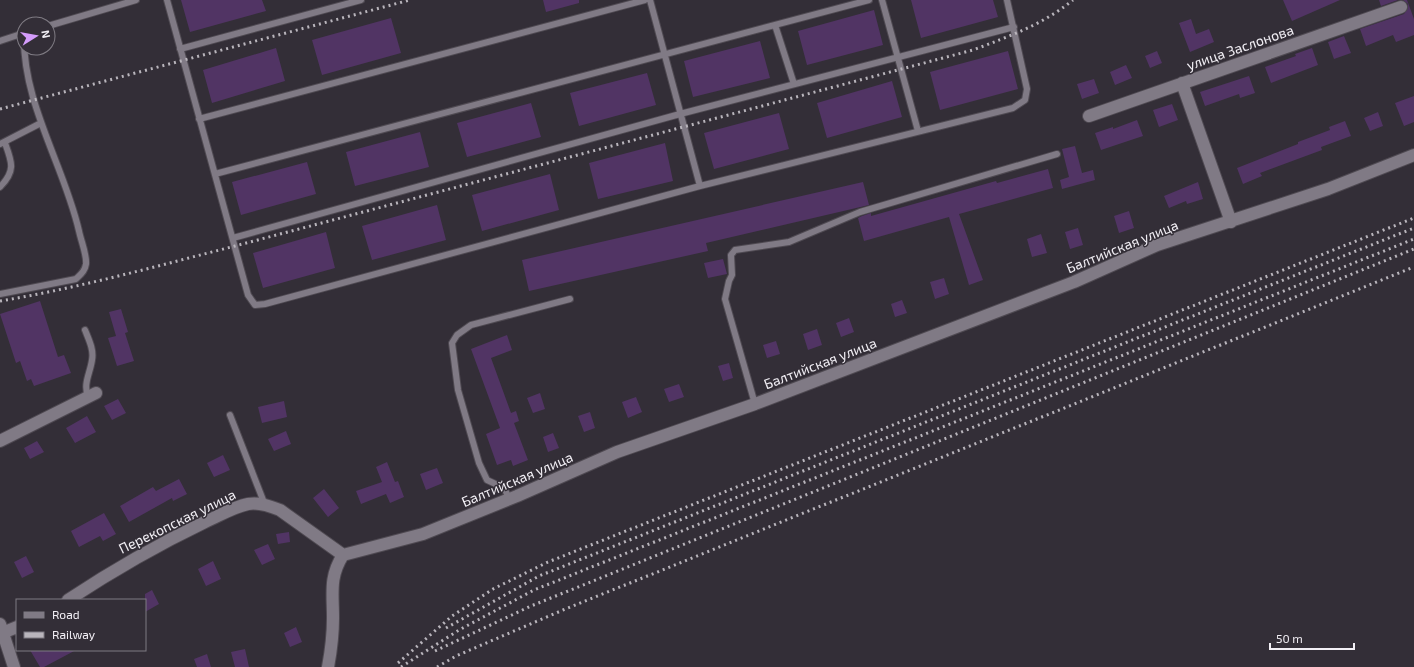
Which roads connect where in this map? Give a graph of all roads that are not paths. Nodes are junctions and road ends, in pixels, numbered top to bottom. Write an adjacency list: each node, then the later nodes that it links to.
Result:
1 (136, 0): 10 (lane)
2 (167, 0): 14 (lane)
3 (361, 0): 14 (lane)
4 (645, 0): 21 (lane)
5 (650, 0): 15 (lane)
6 (869, 0): 11 (lane)
7 (882, 0): 16 (lane)
8 (1007, 0): 12 (lane)
9 (1401, 7): 17 (street, улица Заслонова)
10 (56, 24)
11 (775, 25): 15 (lane); 18 (lane)
12 (1014, 26): 16 (lane); 23 (lane)
13 (0, 41): 22 (lane)
14 (180, 49): 21 (lane)
15 (665, 54): 19 (lane); 27 (lane)
16 (898, 57): 18 (lane); 23 (lane)
17 (1182, 83): 20 (street, улица Заслонова); 30 (street)
18 (794, 84): 19 (lane)
19 (680, 114): 28 (lane); 31 (lane)
20 (1089, 116)
21 (200, 119): 27 (lane)
22 (41, 123): 24 (lane); 32 (lane)
23 (918, 131): 28 (lane)
24 (2, 143): 29 (lane)
25 (1057, 154): 36 (lane)
26 (1414, 155): 30 (street, Балтийская улица)
27 (215, 174): 31 (lane)
28 (700, 186): 31 (lane)
29 (0, 187)
30 (1231, 222): 36 (street, Балтийская улица)
31 (232, 238)
32 (0, 294)
33 (570, 299): 39 (lane)
34 (86, 330): 35 (lane)
35 (92, 395): 38 (street)
36 (756, 404): 39 (street, Балтийская улица)
37 (230, 415): 40 (lane)
38 (0, 441)
39 (510, 500): 41 (street, Балтийская улица)
40 (265, 506): 41 (street, Перекопская улица); 42 (street, Перекопская улица)
41 (343, 555): 46 (street)
42 (70, 599)
43 (16, 627): 44 (street)
44 (1, 630): 45 (street)
45 (14, 667)
46 (328, 667)

